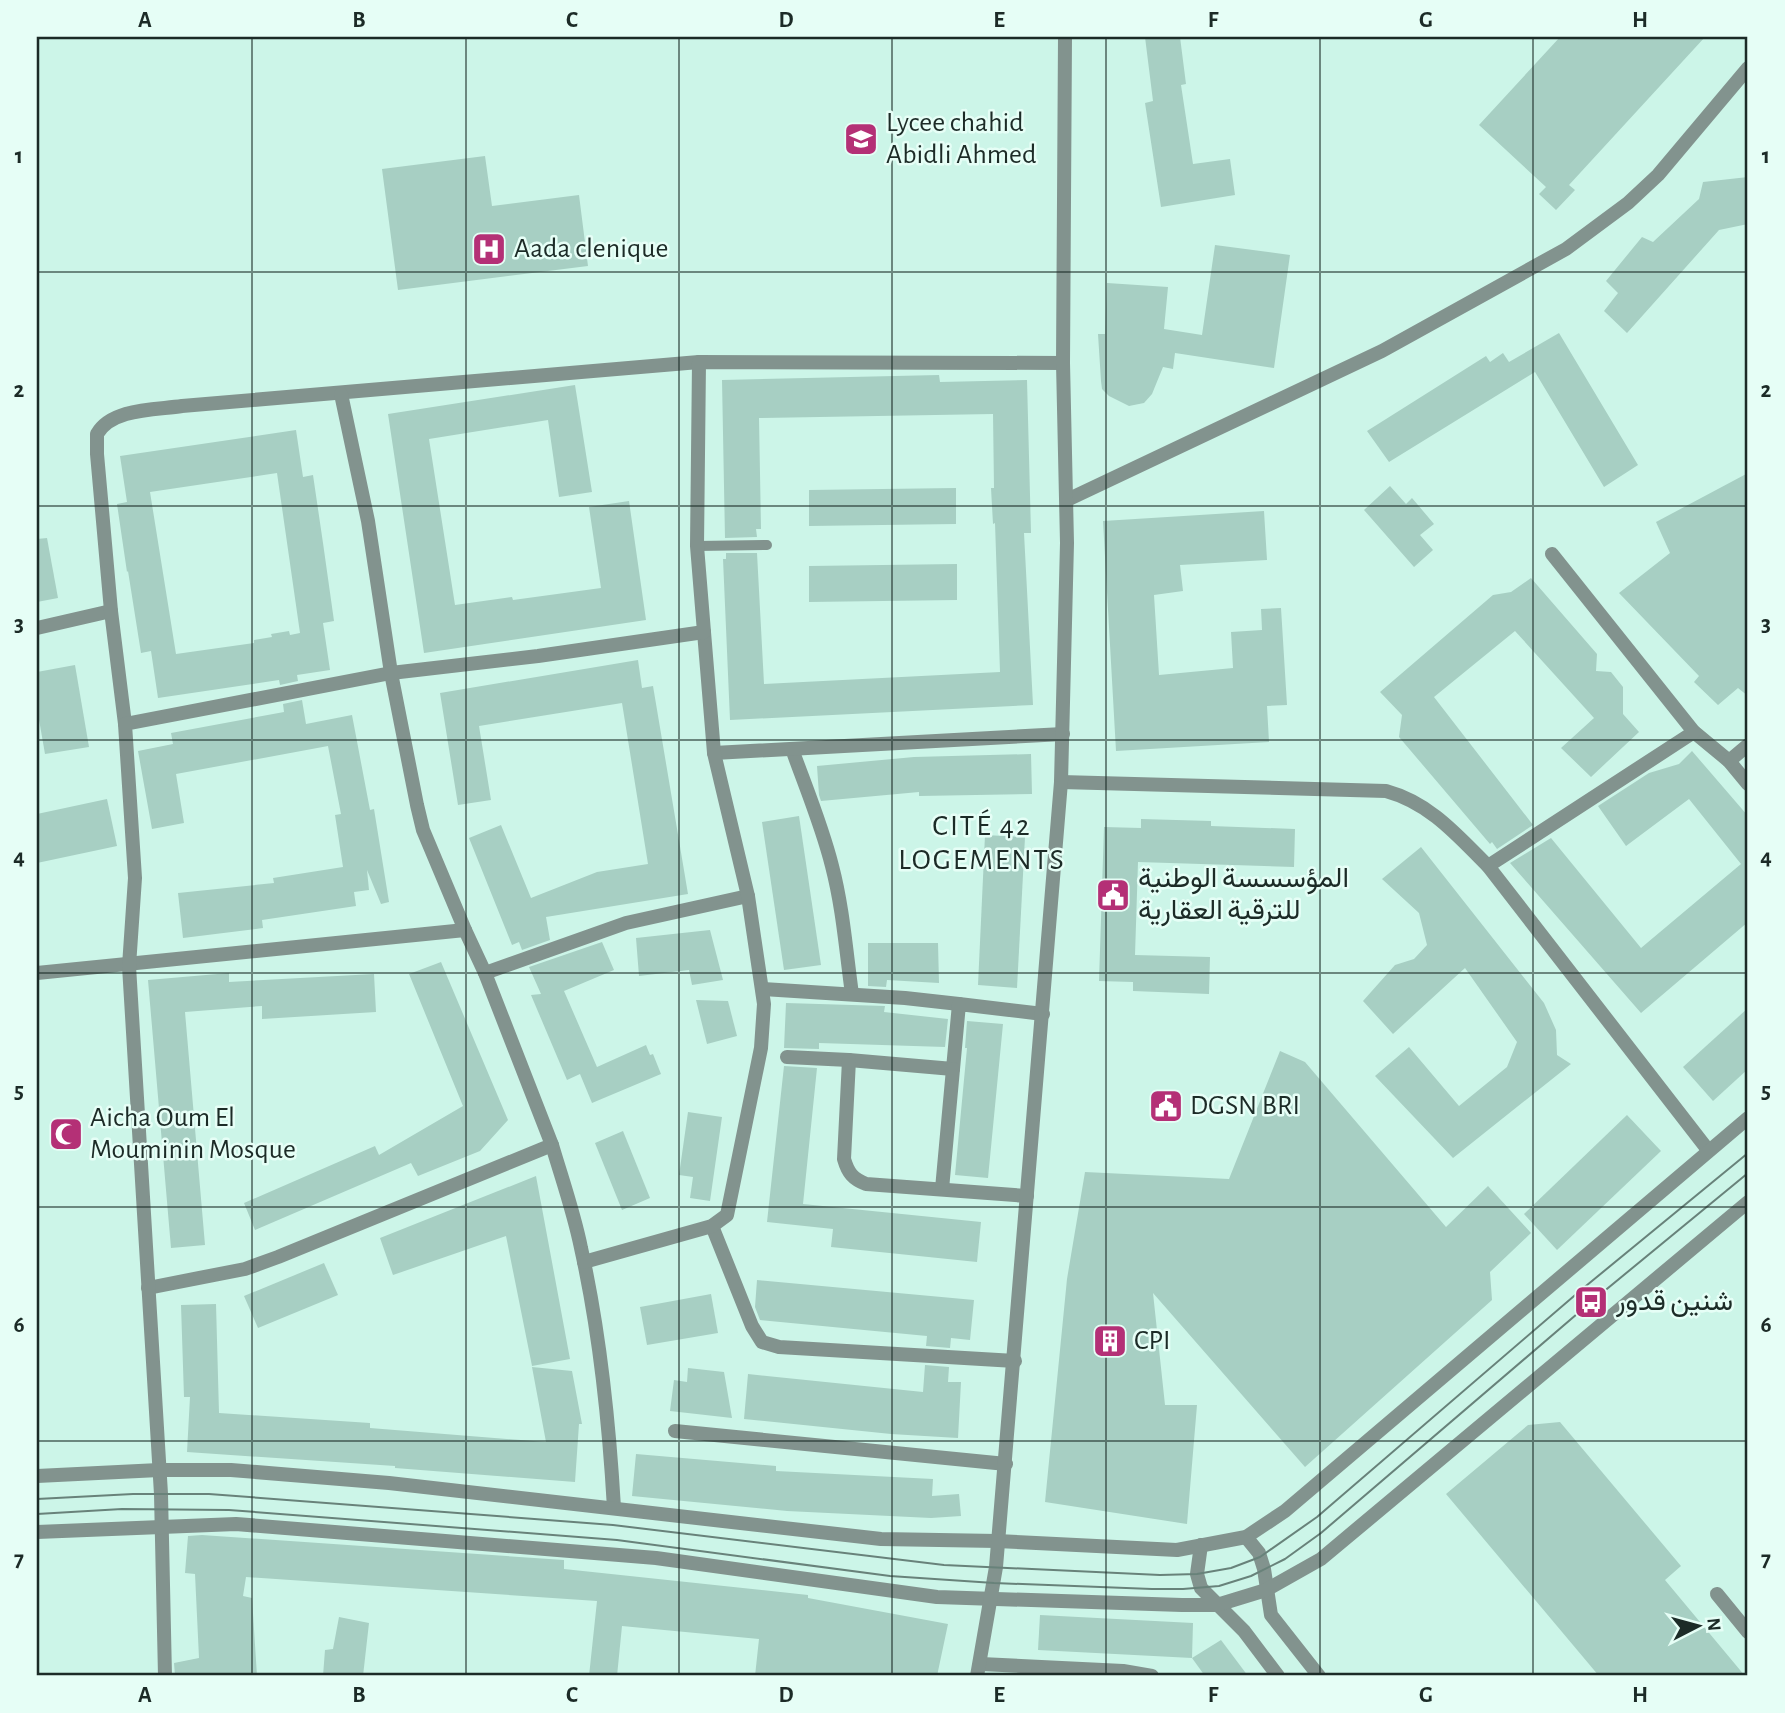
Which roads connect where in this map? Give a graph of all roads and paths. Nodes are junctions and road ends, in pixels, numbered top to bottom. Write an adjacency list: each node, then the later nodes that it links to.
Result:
1 (1065, 37): 4 (street)
2 (1748, 68): 6 (street)
3 (699, 362): 4 (street); 5 (street); 8 (street)
4 (1063, 363): 6 (street)
5 (341, 394): 10 (street); 13 (street)
6 (1067, 500): 16 (street)
7 (767, 545): 8 (lane)
8 (697, 546): 12 (street)
9 (1552, 554): 15 (street)
10 (111, 611): 11 (street); 14 (street)
11 (37, 628)
12 (704, 632): 13 (street); 19 (street)
13 (391, 673): 14 (street); 25 (street)
14 (125, 724): 26 (street)
15 (1694, 732): 20 (street); 23 (street)
16 (1063, 734): 18 (street); 21 (street)
17 (1748, 745): 20 (street)
18 (792, 749): 19 (street); 30 (street)
19 (715, 754): 24 (street)
20 (1729, 761): 22 (street)
21 (1061, 782): 23 (street); 32 (street)
22 (1748, 783)
23 (1488, 866): 38 (street)
24 (748, 896): 28 (street); 29 (street)
25 (465, 930): 26 (street); 28 (street)
26 (129, 966): 27 (street); 44 (street)
27 (37, 973)
28 (485, 973): 37 (street)
29 (763, 989): 30 (street); 42 (street)
30 (852, 994): 31 (street)
31 (959, 1004): 32 (street); 35 (street)
32 (1043, 1014): 40 (street)
33 (787, 1057): 34 (street)
34 (849, 1060): 35 (street); 39 (street)
35 (953, 1069): 39 (street)
36 (1748, 1118): 38 (street)
37 (552, 1145): 43 (street); 44 (street)
38 (1708, 1150): 53 (street)
39 (942, 1189): 40 (street)
40 (1027, 1196): 45 (street)
41 (1746, 1207): 56 (street)
42 (712, 1226): 43 (street); 45 (street)
43 (584, 1262): 50 (street)
44 (148, 1288): 48 (street)
45 (1014, 1361): 47 (street)
46 (675, 1431): 47 (street)
47 (1006, 1464): 54 (street)
48 (159, 1470): 49 (street); 50 (street); 51 (street)
49 (37, 1476)
50 (614, 1507): 54 (street)
51 (162, 1526): 52 (street); 58 (street); 62 (street)
52 (37, 1532)
53 (1246, 1537): 55 (street); 56 (street)
54 (997, 1541): 55 (street); 58 (street)
55 (1201, 1545): 59 (street)
56 (1266, 1590): 59 (street); 65 (street)
57 (1717, 1594): 60 (street)
58 (993, 1599): 59 (street); 61 (street)
59 (1217, 1605): 64 (street)
60 (1748, 1632)
61 (979, 1670): 63 (street)
62 (165, 1676)
63 (1152, 1676)
64 (1278, 1676)
65 (1318, 1676)

